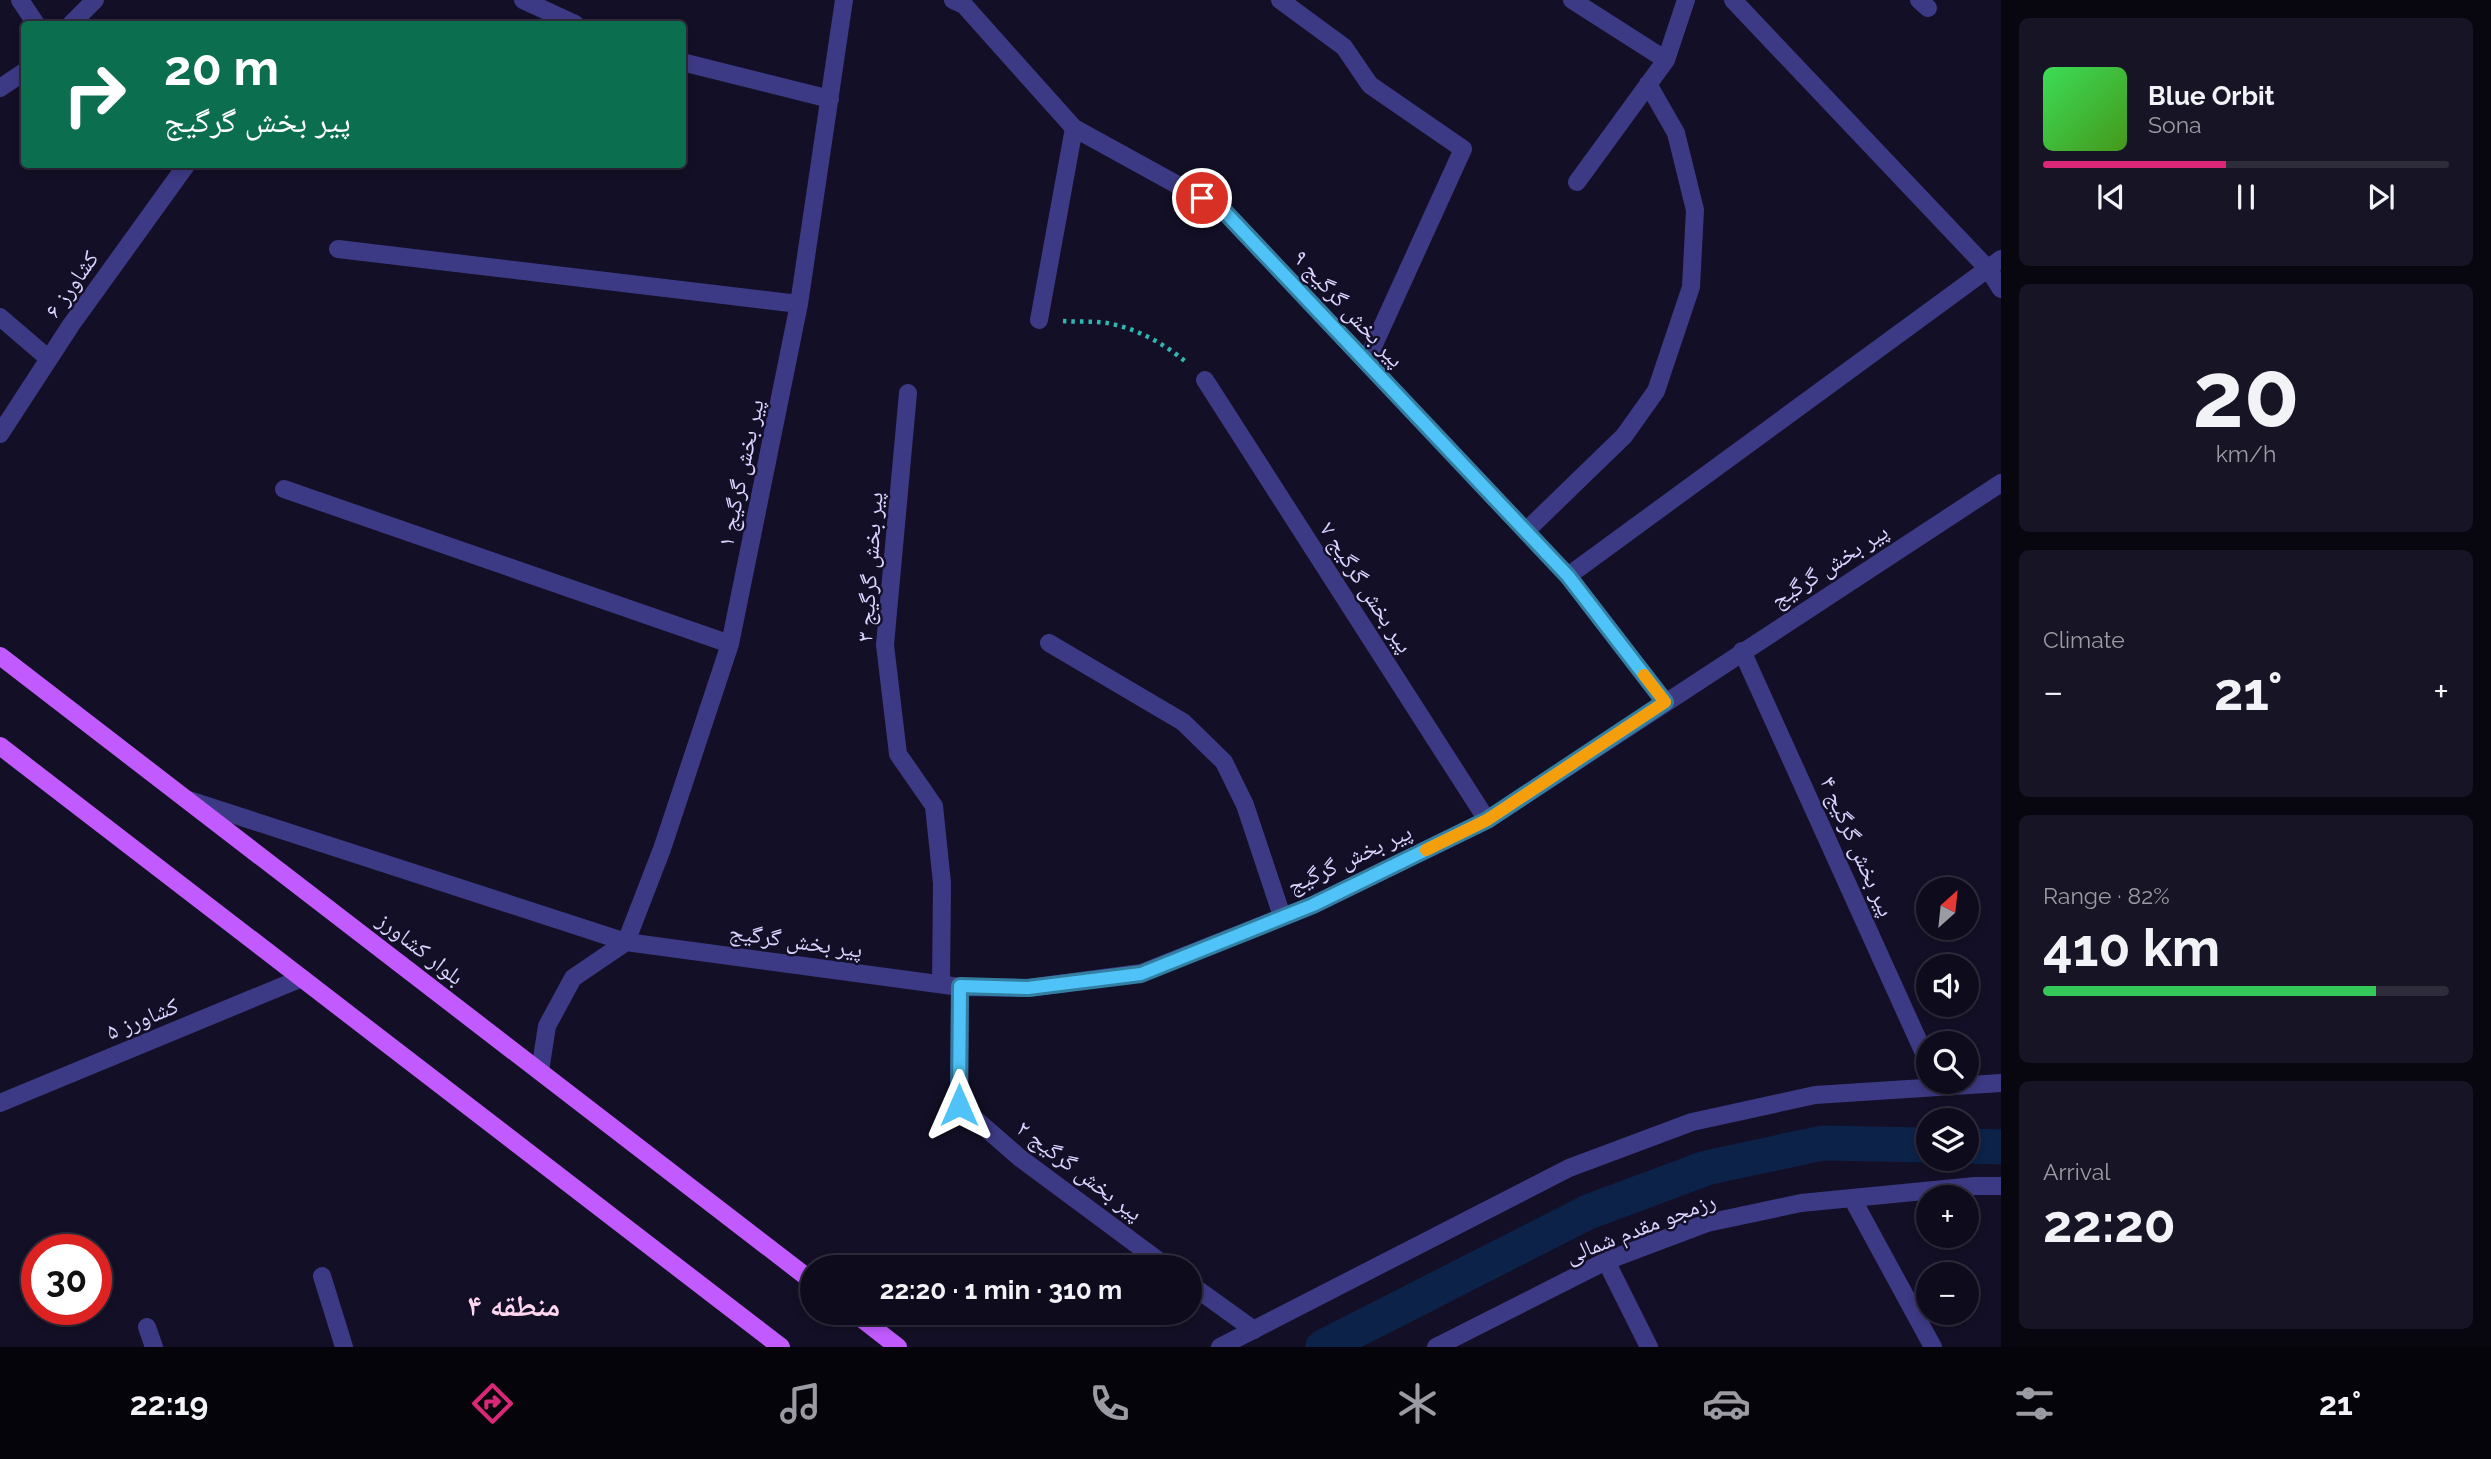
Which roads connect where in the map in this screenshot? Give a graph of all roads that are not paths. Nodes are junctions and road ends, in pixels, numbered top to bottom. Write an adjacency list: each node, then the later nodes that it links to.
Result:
1 (20, 0): 10 (street)
2 (95, 0): 11 (street)
3 (523, 0): 12 (street)
4 (844, 0): 18 (street, پیر بخش گرگیج ۱)
5 (953, 0): 19 (street, پیر بخش گرگیج ۹)
6 (1280, 0): 29 (street)
7 (1572, 0): 13 (street)
8 (1686, 0): 13 (street)
9 (1733, 0): 23 (street)
10 (34, 21)
11 (74, 21)
12 (568, 21)
13 (1665, 60): 16 (street)
14 (686, 63): 18 (street)
15 (21, 74): 17 (street)
16 (1648, 84): 21 (street); 35 (street)
17 (0, 88)
18 (830, 99): 25 (street, پیر بخش گرگیج ۱)
19 (1074, 128): 27 (street); 29 (street, پیر بخش گرگیج ۹)
20 (184, 168): 28 (street, کشاورز ۶)
21 (1577, 182)
22 (338, 249): 25 (street)
23 (1995, 264): 24 (street); 36 (street)
24 (2001, 289)
25 (799, 304): 38 (street, پیر بخش گرگیج ۱)
26 (0, 317): 28 (street)
27 (1040, 320)
28 (49, 359): 32 (street, کشاورز ۶)
29 (1366, 362): 35 (street, پیر بخش گرگیج ۹)
30 (1205, 380): 44 (street, پیر بخش گرگیج ۷)
31 (908, 393): 48 (street, پیر بخش گرگیج ۳)
32 (0, 435)
33 (2001, 483): 39 (street, پیر بخش گرگیج)
34 (284, 489): 38 (street)
35 (1526, 531): 36 (street, پیر بخش گرگیج ۹)
36 (1568, 576): 41 (street, پیر بخش گرگیج ۹)
37 (1049, 643): 45 (street)
38 (730, 644): 46 (street, پیر بخش گرگیج ۱)
39 (1742, 651): 41 (street, پیر بخش گرگیج); 50 (street, پیر بخش گرگیج ۴)
40 (0, 656): 43 (main road, بلوار کشاورز)
41 (1665, 702): 44 (street, پیر بخش گرگیج)
42 (0, 746): 47 (main road)
43 (189, 800): 46 (street, پیر بخش گرگیج); 51 (main road, بلوار کشاورز)
44 (1487, 820): 45 (street, پیر بخش گرگیج)
45 (1282, 916): 49 (street, پیر بخش گرگیج)
46 (626, 942): 48 (street, پیر بخش گرگیج); 51 (street)
47 (302, 978): 55 (street, کشاورز ۵); 68 (main road)
48 (941, 984): 49 (street, پیر بخش گرگیج)
49 (960, 986): 58 (street, پیر بخش گرگیج ۲)
50 (1916, 1035)
51 (540, 1071): 60 (main road, بلوار کشاورز)
52 (1979, 1083): 53 (street)
53 (2001, 1083)
54 (1916, 1086): 65 (street)
55 (0, 1103)
56 (2001, 1186): 57 (street, رزمجو مقدم شمالی)
57 (1853, 1200): 59 (street, رزمجو مقدم شمالی); 73 (street)
58 (1151, 1255)
59 (1606, 1261): 71 (street, رزمجو مقدم شمالی); 72 (street)
60 (800, 1272)
61 (322, 1276): 67 (street)
62 (1202, 1293): 65 (street)
63 (870, 1325): 69 (main road)
64 (147, 1327): 66 (street)
65 (1254, 1330): 70 (street)
66 (154, 1347)
67 (344, 1347)
68 (781, 1347)
69 (898, 1347)
70 (1220, 1347)
71 (1436, 1347)
72 (1649, 1347)
73 (1933, 1347)

